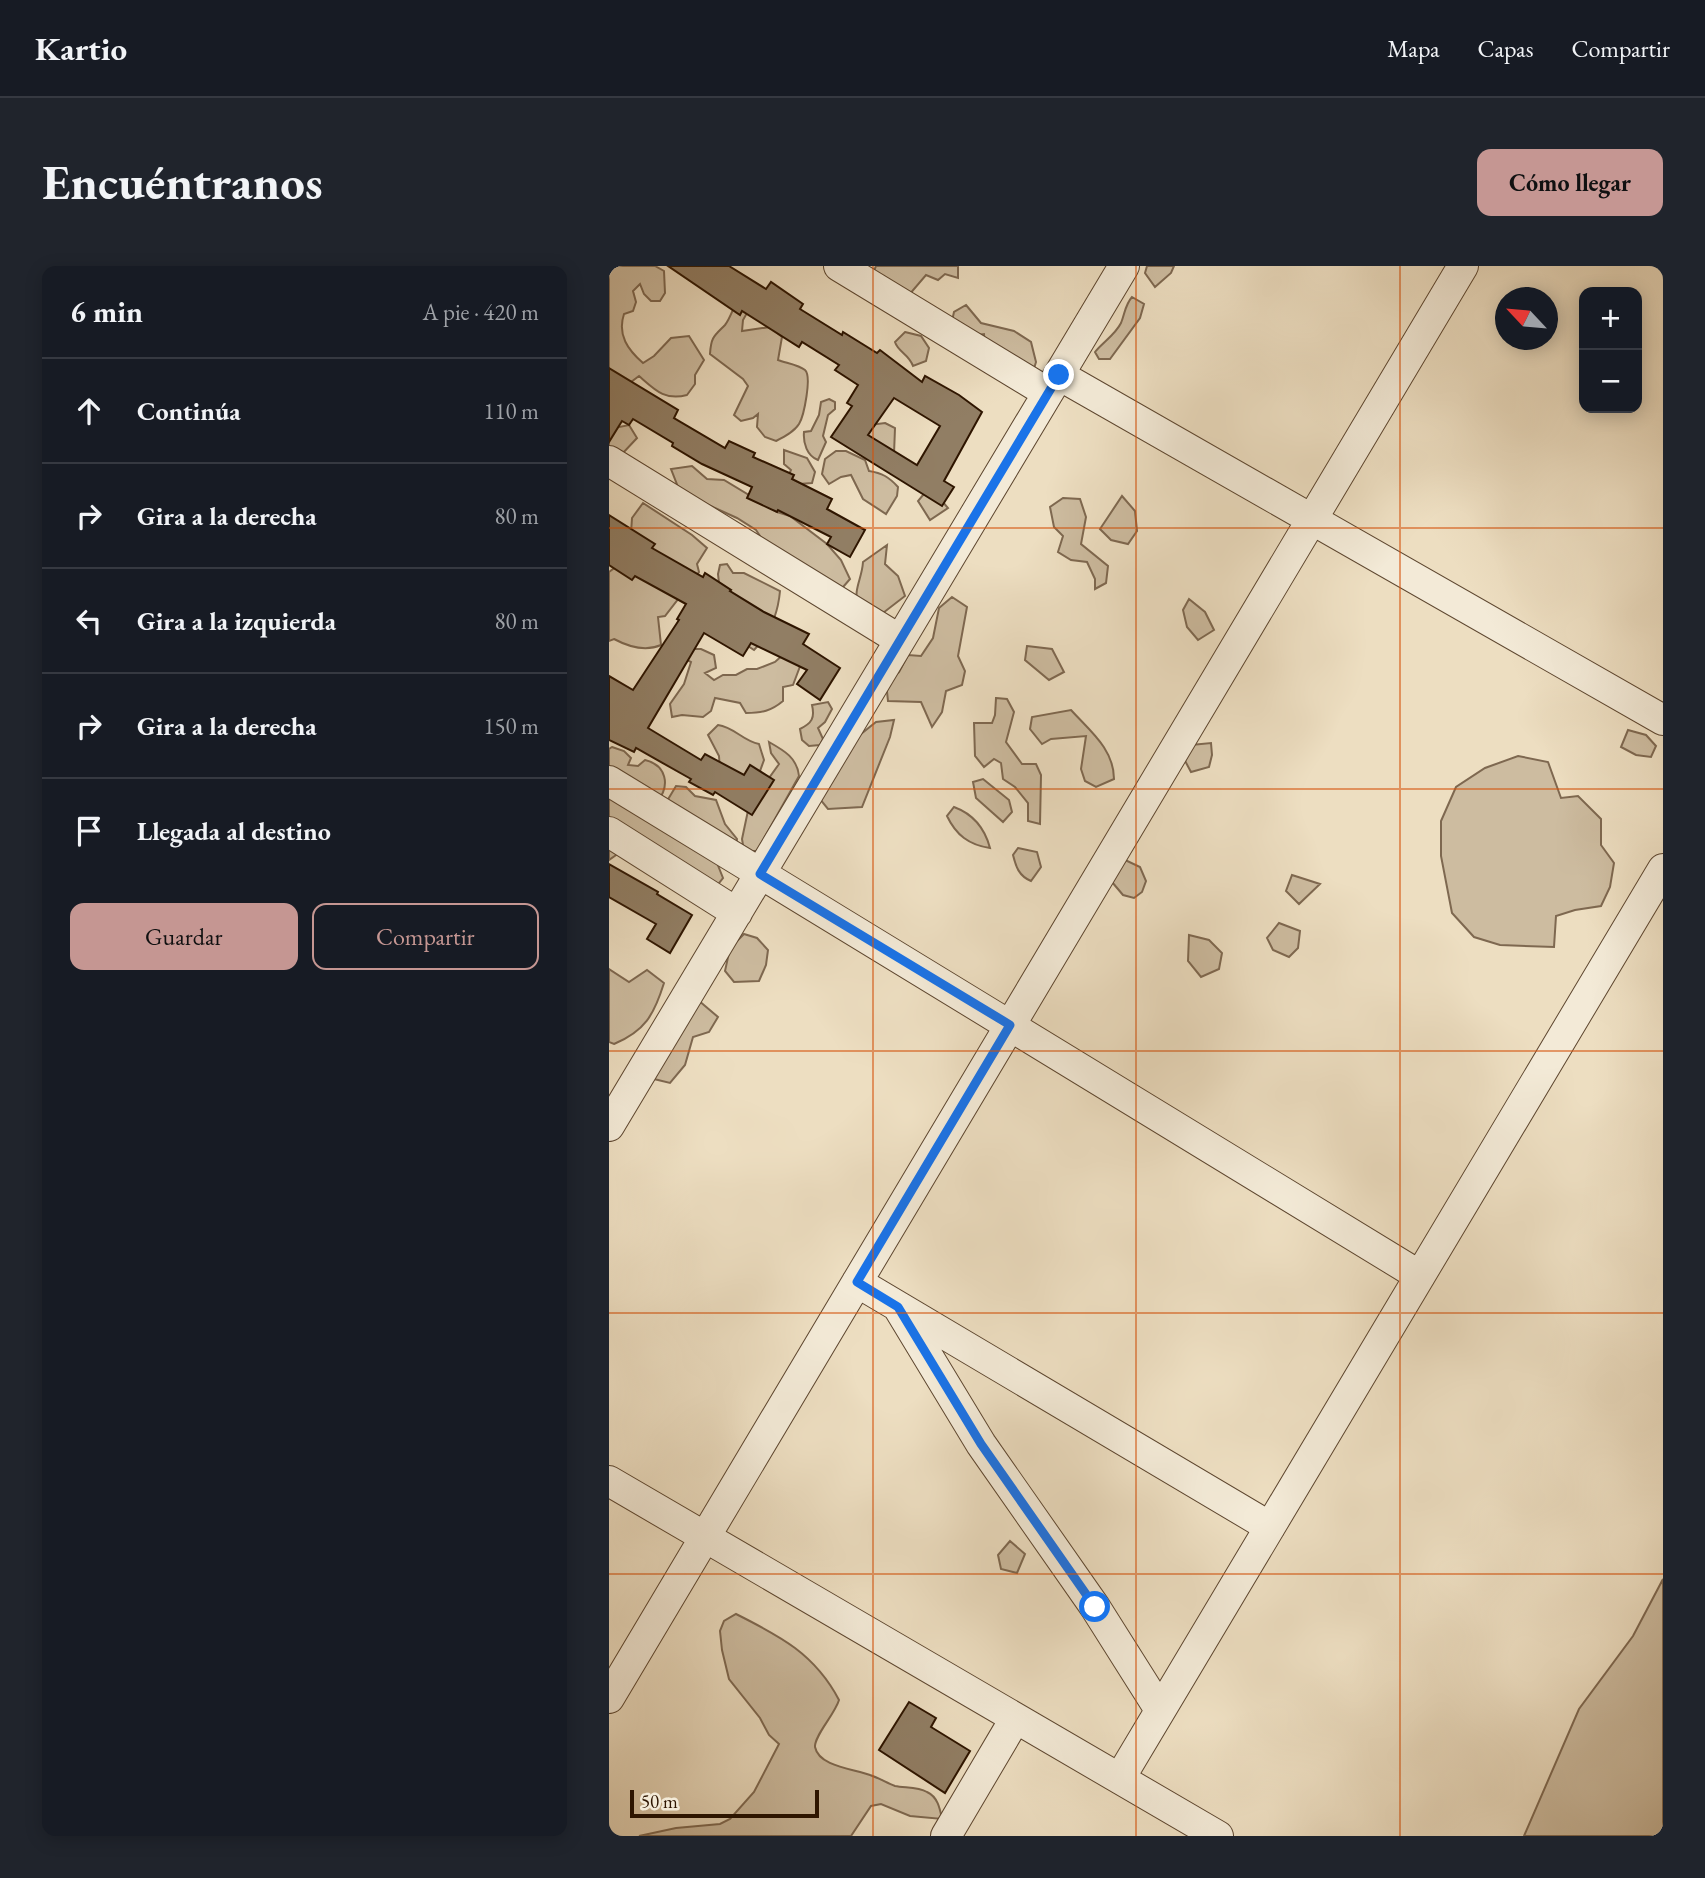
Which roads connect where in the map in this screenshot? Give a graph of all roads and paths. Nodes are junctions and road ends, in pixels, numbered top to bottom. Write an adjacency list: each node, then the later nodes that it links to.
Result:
1 (839, 266): 4 (street)
2 (1124, 266): 4 (street)
3 (1463, 266): 6 (street)
4 (1053, 384): 6 (street); 7 (street)
5 (609, 461): 7 (street)
6 (1312, 519): 8 (street); 14 (street)
7 (900, 640): 12 (street)
8 (1663, 720)
9 (609, 781): 12 (street)
10 (609, 832): 13 (street)
11 (1663, 869): 16 (street)
12 (760, 874): 13 (street); 14 (street)
13 (737, 913): 15 (street)
14 (1010, 1025): 16 (street); 17 (street)
15 (609, 1126)
16 (1420, 1276): 20 (street)
17 (857, 1282): 18 (street); 21 (street)
18 (898, 1307): 20 (street); 23 (street)
19 (609, 1481): 21 (street)
20 (1269, 1527): 23 (street)
21 (705, 1536): 22 (street); 24 (street)
22 (609, 1698)
23 (1160, 1710): 25 (street)
24 (1015, 1719): 25 (street); 26 (street)
25 (1120, 1777): 27 (street)
26 (946, 1836)
27 (1218, 1836)

